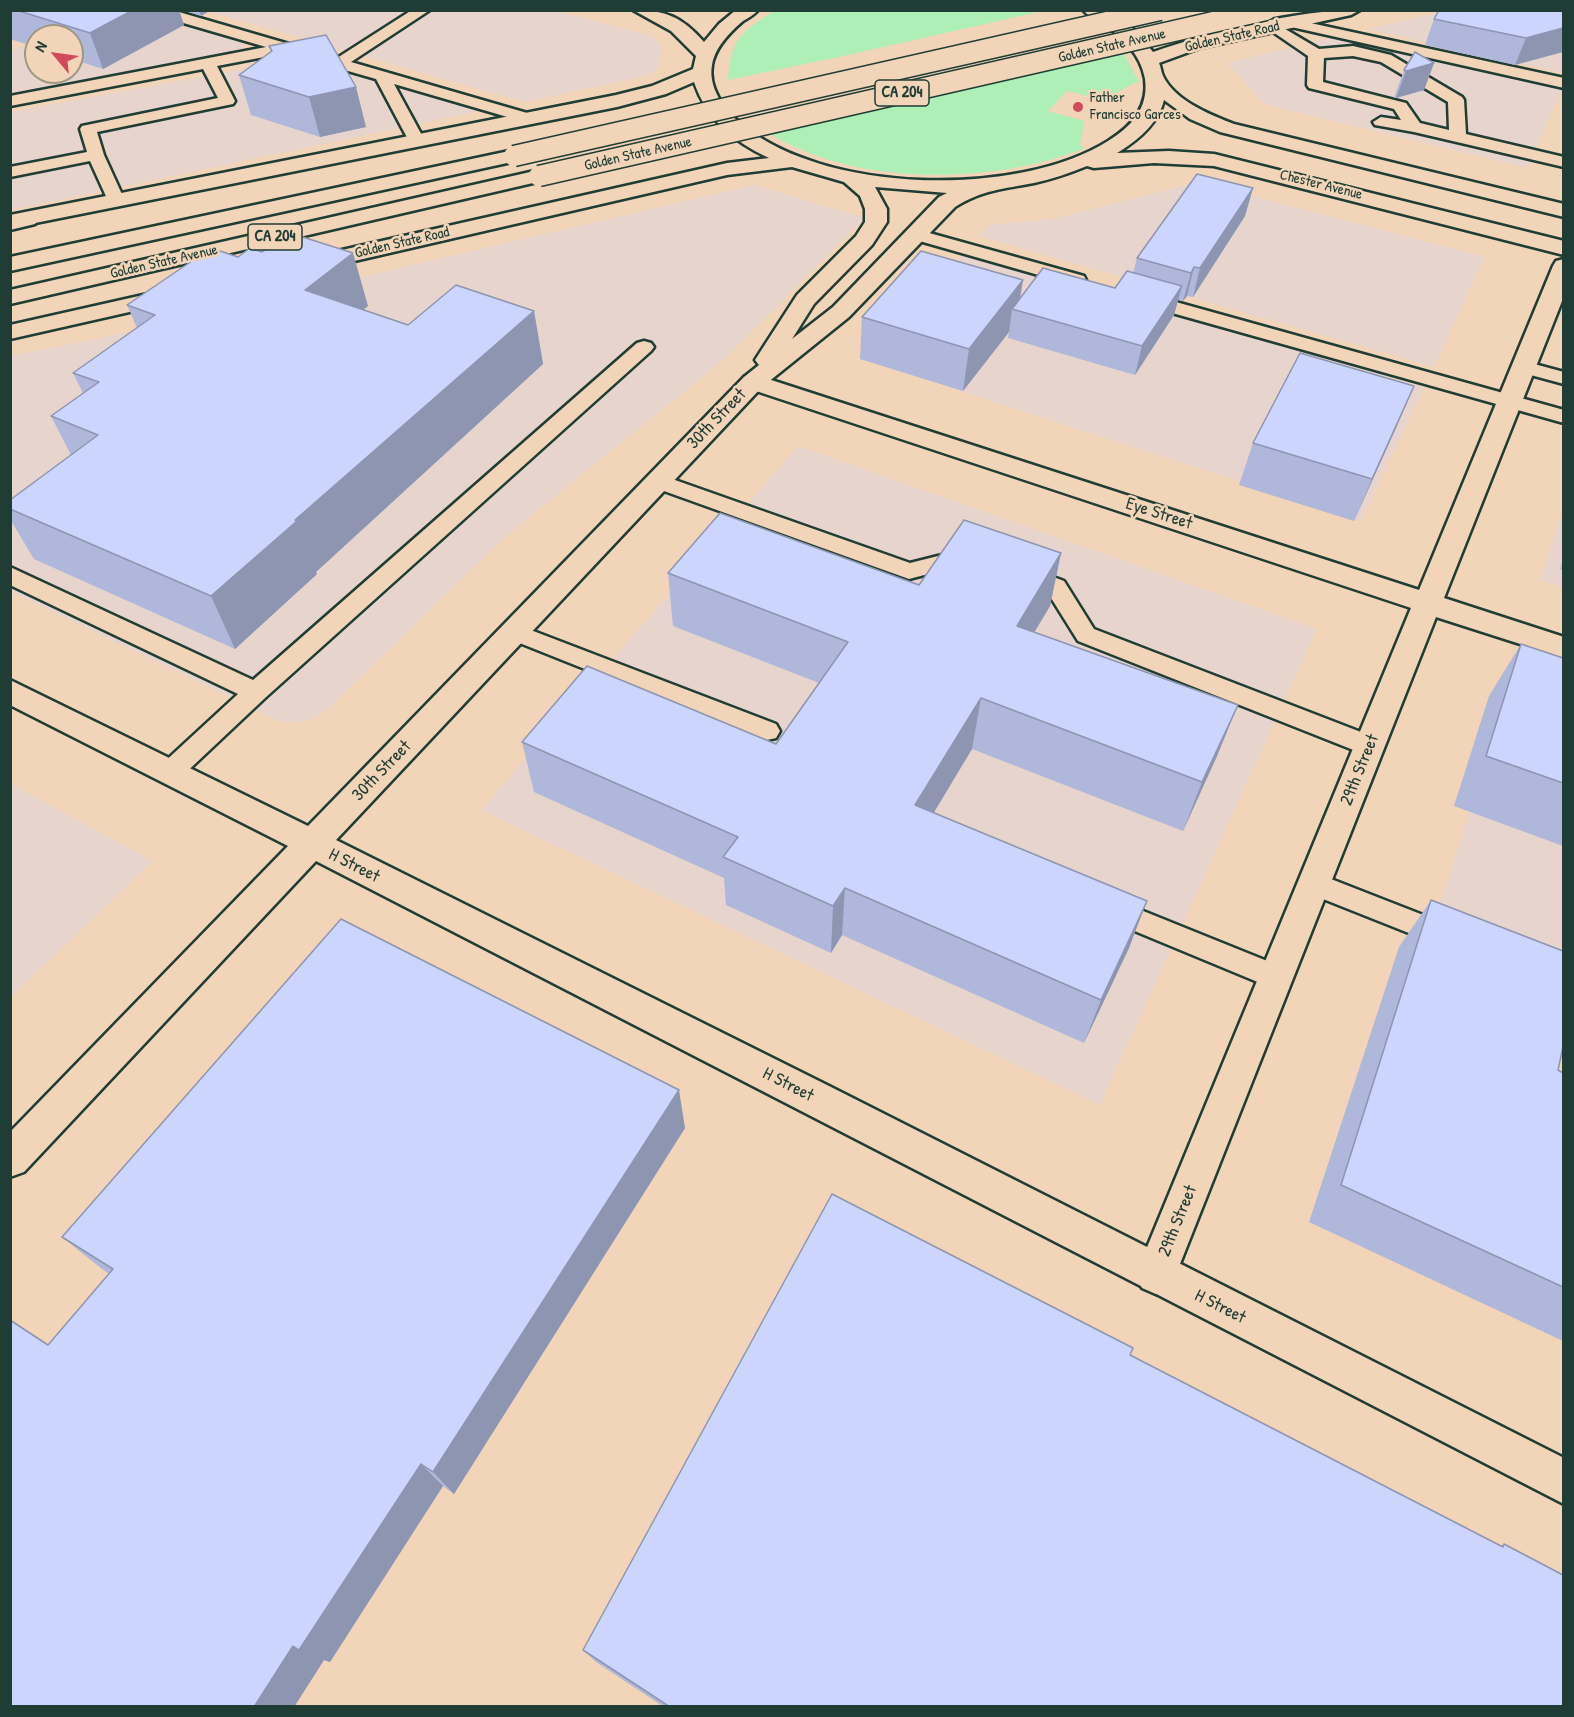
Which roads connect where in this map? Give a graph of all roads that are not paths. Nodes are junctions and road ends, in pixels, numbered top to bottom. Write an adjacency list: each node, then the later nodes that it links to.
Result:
1 (154, 10): 9 (lane)
2 (423, 10): 13 (lane)
3 (642, 10): 14 (main road)
4 (749, 10): 14 (main road)
5 (1160, 10): 40 (main road, Golden State Avenue / CA 204, bridge)
6 (1350, 10): 8 (main road, Golden State Road)
7 (1102, 13): 11 (main road)
8 (1277, 20): 10 (lane); 11 (main road, Golden State Road); 17 (lane); 46 (main road, Golden State Avenue / CA 204, bridge)
9 (285, 48): 12 (lane); 13 (lane)
10 (1316, 54): 18 (lane); 26 (lane)
11 (1149, 60): 16 (main road)
12 (208, 63): 19 (lane); 25 (lane)
13 (338, 64): 15 (lane)
14 (703, 64): 22 (main road); 29 (main road)
15 (382, 76): 22 (lane); 27 (lane)
16 (1156, 80): 31 (main road); 36 (main road, Chester Avenue)
17 (1563, 83)
18 (1315, 85): 21 (lane); 24 (lane)
19 (72, 89): 20 (lane); 25 (lane)
20 (10, 101)
21 (1338, 106)
22 (528, 118): 27 (main road)
23 (1381, 122): 24 (lane)
24 (1414, 127): 26 (lane)
25 (88, 129): 28 (lane)
26 (1458, 137): 30 (lane)
27 (417, 141): 35 (main road)
28 (96, 155): 32 (lane); 35 (lane)
29 (794, 161): 33 (main road); 42 (main road, Golden State Road)
30 (1563, 162)
31 (1074, 165): 34 (main road); 39 (main road, Chester Avenue)
32 (10, 172)
33 (852, 178): 34 (main road); 52 (main road, 30th Street)
34 (984, 184): 38 (main road, 30th Street)
35 (116, 201): 37 (main road)
36 (1563, 211)
37 (16, 222)
38 (915, 234): 43 (lane); 52 (main road, 30th Street)
39 (1563, 248)
40 (10, 264)
41 (1563, 266): 47 (main road, 29th Street)
42 (288, 269)
43 (1100, 286)
44 (195, 290): 48 (main road)
45 (1123, 293): 53 (lane)
46 (10, 297)
47 (1555, 311): 50 (main road, 29th Street)
48 (10, 332)
49 (644, 347): 61 (lane)
50 (1523, 367): 51 (lane); 53 (main road, 29th Street)
51 (1563, 378)
52 (753, 382): 55 (main road, 30th Street); 57 (main road, Eye Street)
53 (1508, 402): 54 (lane); 57 (main road, 29th Street)
54 (1563, 417)
55 (658, 481): 58 (main road, 30th Street); 63 (lane)
56 (10, 575): 61 (lane)
57 (1428, 602): 59 (main road, Eye Street); 63 (main road, 29th Street)
58 (514, 632): 62 (lane); 65 (main road, 30th Street)
59 (1563, 648)
60 (10, 691): 64 (main road, H Street)
61 (256, 693): 64 (lane)
62 (767, 731)
63 (1370, 746): 66 (main road, 29th Street)
64 (170, 772): 65 (main road, H Street)
65 (311, 844): 70 (main road, 30th Street); 71 (main road, H Street)
66 (1313, 883): 68 (lane); 69 (main road, 29th Street)
67 (1079, 895): 69 (lane)
68 (1477, 948)
69 (1277, 978): 71 (main road, 29th Street)
70 (10, 1159)
71 (1156, 1274): 72 (main road, H Street)
72 (1563, 1482)

